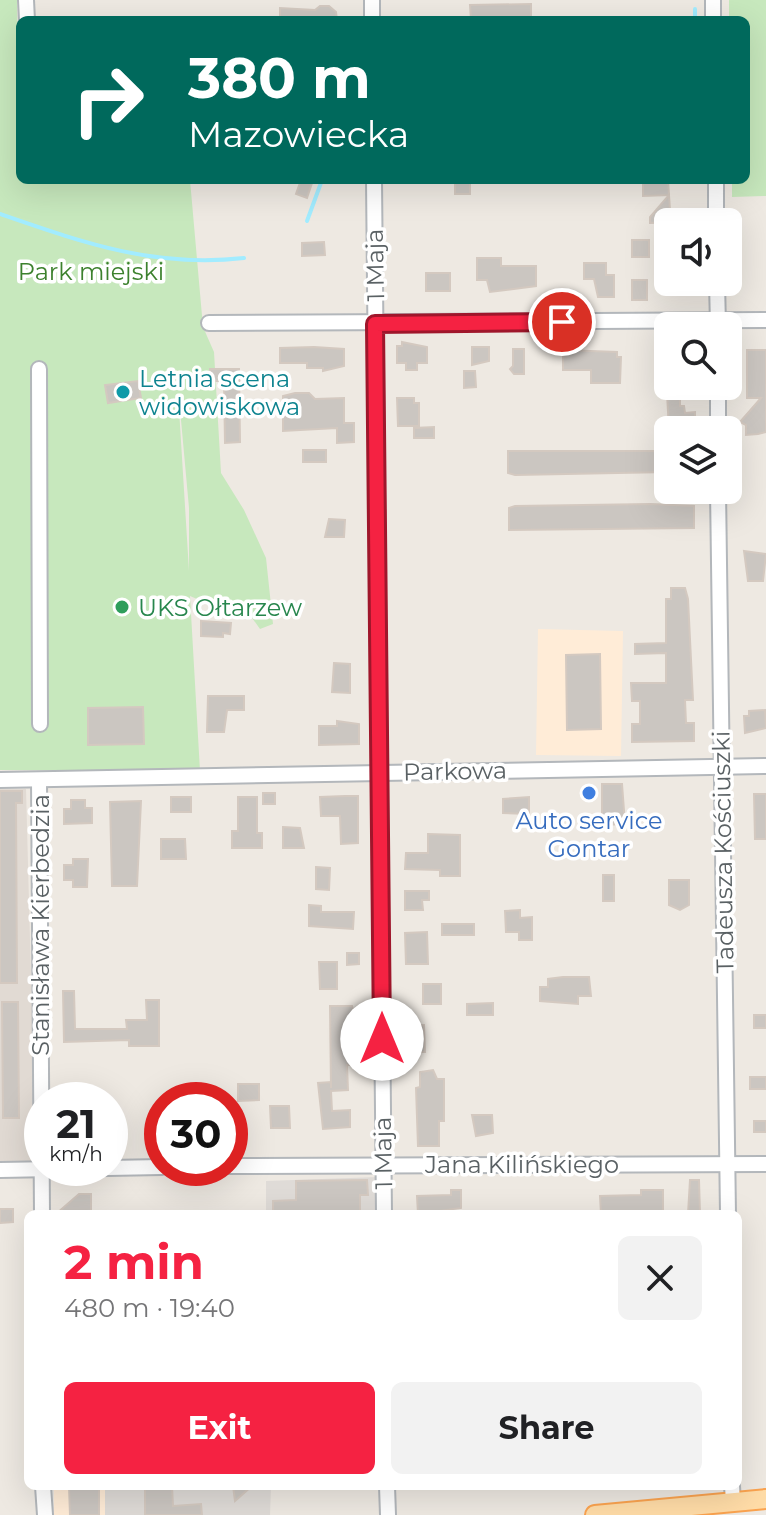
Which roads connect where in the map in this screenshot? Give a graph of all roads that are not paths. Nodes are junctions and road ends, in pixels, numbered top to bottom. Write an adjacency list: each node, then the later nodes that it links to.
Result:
1 (374, 184): 8 (street, 1 Maja)
2 (716, 184): 3 (street)
3 (716, 208)
4 (766, 320): 5 (street)
5 (742, 322)
6 (209, 323): 8 (street)
7 (654, 323): 8 (street)
8 (375, 324): 14 (street, 1 Maja)
9 (39, 369): 11 (street)
10 (718, 504): 13 (street, Tadeusza Kościuszki)
11 (40, 724)
12 (766, 766): 13 (street, Parkowa)
13 (722, 767): 14 (street, Parkowa); 20 (street, Tadeusza Kościuszki)
14 (380, 772): 16 (street, Parkowa); 18 (street, 1 Maja)
15 (0, 780): 16 (street, Parkowa)
16 (39, 780): 17 (street, Stanisława Kierbedzia)
17 (41, 1082)
18 (383, 1163): 20 (street, Jana Kilińskiego); 21 (street, Jana Kilińskiego); 26 (street, 1 Maja)
19 (766, 1164): 20 (street, Jana Kilińskiego)
20 (727, 1165): 27 (street, Tadeusza Kościuszki)
21 (248, 1166)
22 (0, 1170): 23 (street)
23 (24, 1170)
24 (42, 1186): 25 (street, Stanisława Kierbedzia)
25 (42, 1210)
26 (384, 1210)
27 (728, 1210)
28 (43, 1490): 32 (street)
29 (387, 1490): 33 (street)
30 (732, 1494): 31 (main road); 34 (main road)
31 (766, 1499)
32 (45, 1515)
33 (388, 1515)
34 (595, 1515)

